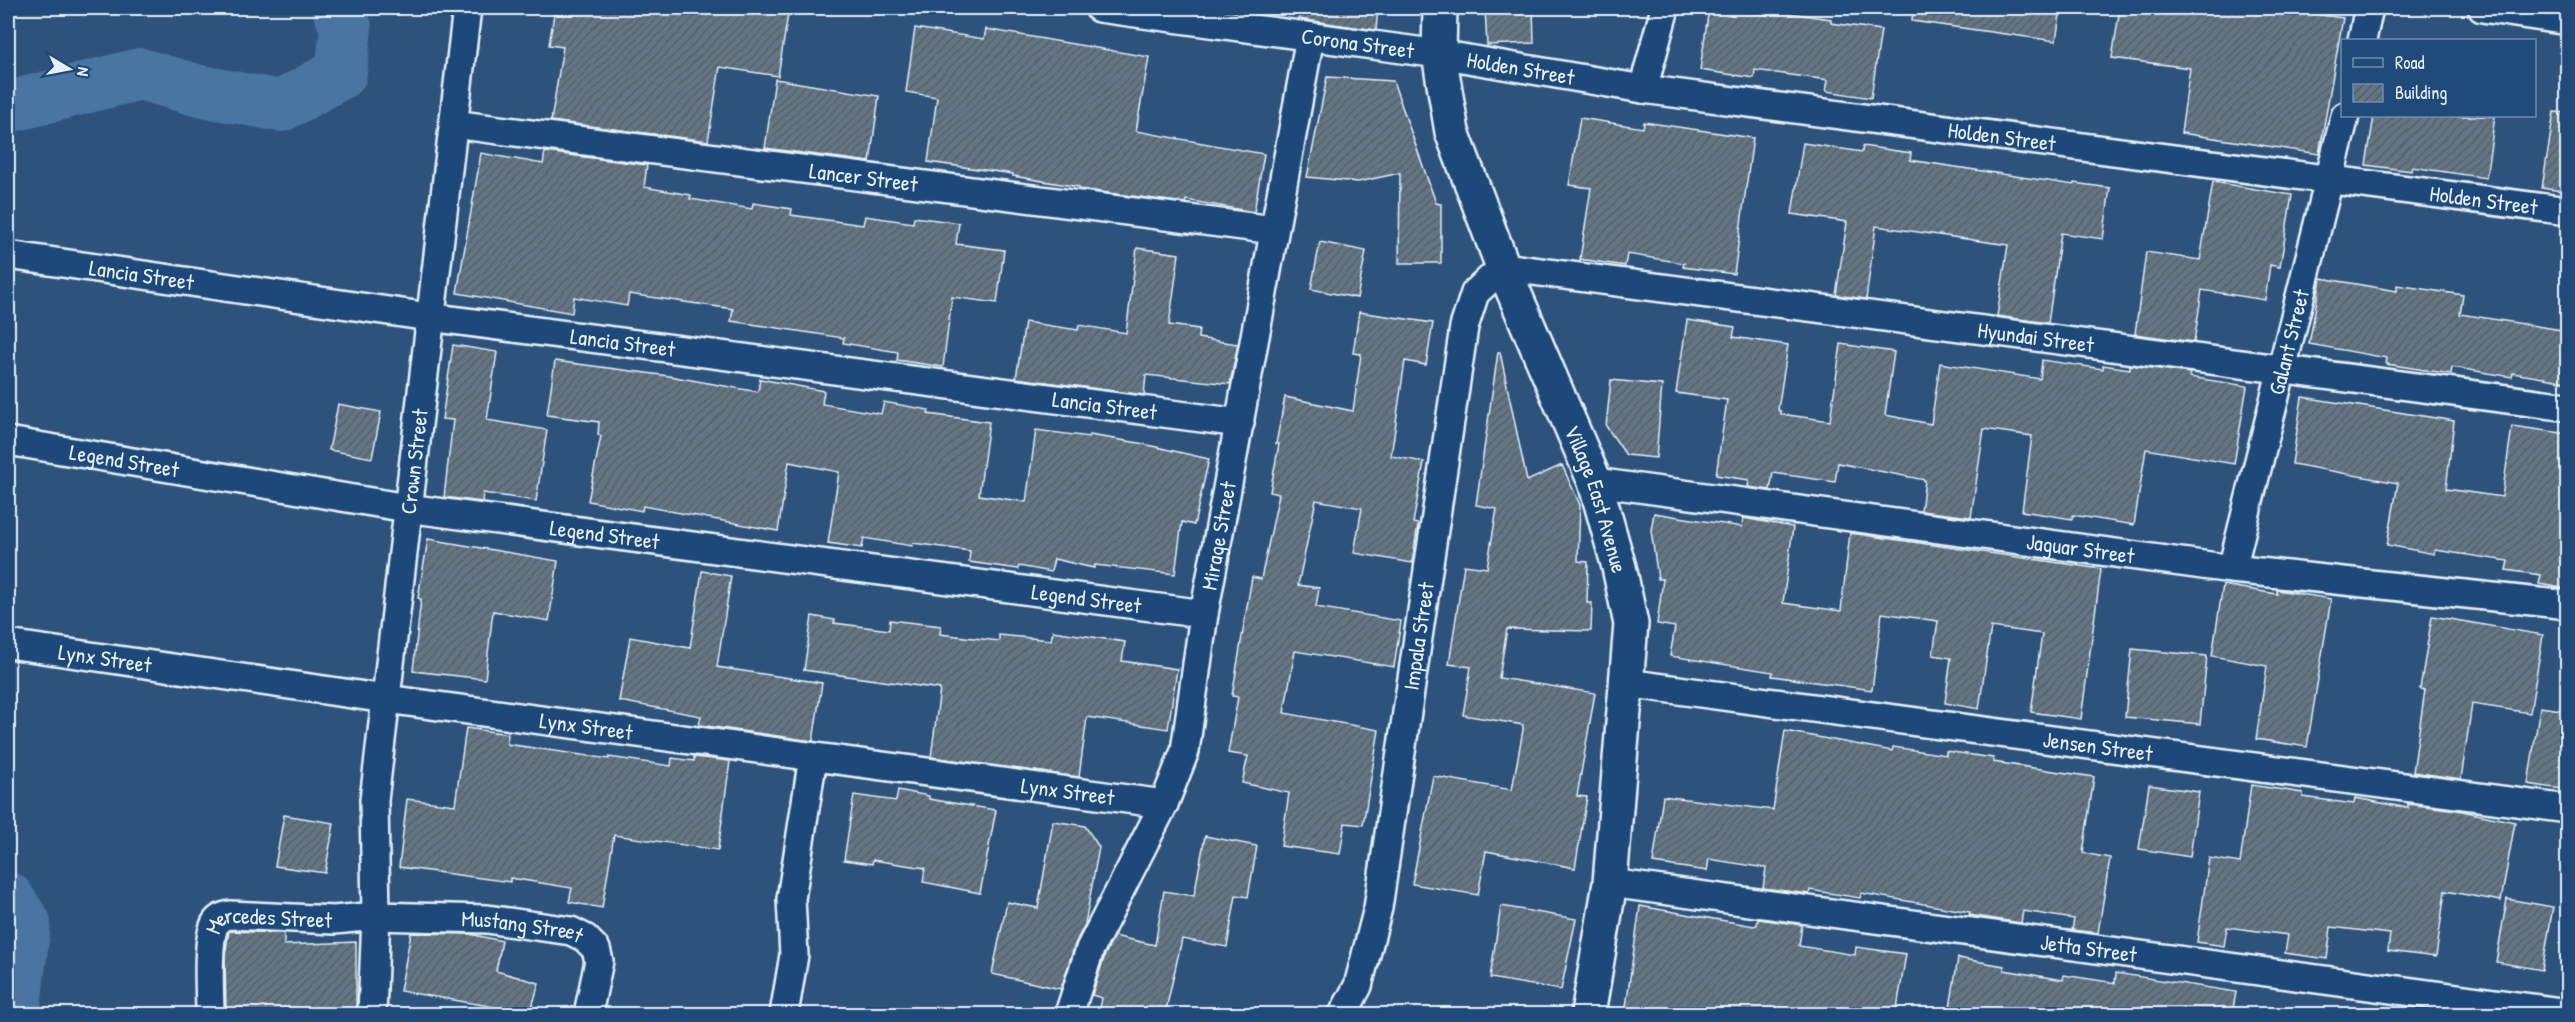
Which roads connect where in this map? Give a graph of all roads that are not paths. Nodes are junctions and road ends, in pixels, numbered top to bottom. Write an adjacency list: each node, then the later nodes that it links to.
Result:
1 (467, 8): 13 (street, Crown Street)
2 (1099, 8): 8 (street, Corona Street)
3 (1440, 8): 10 (street, Village East Avenue)
4 (1665, 8): 11 (street)
5 (2369, 8): 9 (street)
6 (2482, 8): 7 (street)
7 (2568, 21)
8 (1310, 37): 10 (street, Corona Street); 16 (street, Mirage Street)
9 (2362, 39)
10 (1438, 54): 11 (street, Holden Street); 18 (street, Village East Avenue)
11 (1643, 89): 14 (street, Holden Street)
12 (2345, 117): 14 (street, Galant Street)
13 (453, 124): 16 (street, Lancer Street); 19 (street, Crown Street)
14 (2330, 181): 15 (street, Holden Street); 20 (street, Galant Street)
15 (2568, 211)
16 (1274, 230): 22 (street, Mirage Street)
17 (8, 255): 19 (street, Lancia Street)
18 (1503, 267): 20 (street, Hyundai Street); 24 (street, Village East Avenue); 43 (street, Impala Street)
19 (429, 317): 22 (street, Lancia Street); 25 (street, Crown Street)
20 (2283, 368): 21 (street, Hyundai Street); 26 (street, Galant Street)
21 (2568, 407)
22 (1240, 423): 28 (street, Mirage Street)
23 (8, 441): 25 (street, Legend Street)
24 (1595, 482): 26 (street, Jaguar Street); 30 (street, Village East Avenue)
25 (407, 507): 28 (street, Legend Street); 31 (street, Crown Street)
26 (2232, 569): 27 (street, Jaguar Street)
27 (2568, 605)
28 (1204, 614): 33 (street, Mirage Street)
29 (8, 644): 31 (street, Lynx Street)
30 (1626, 683): 34 (street, Jensen Street); 35 (street, Village East Avenue)
31 (386, 699): 32 (street, Lynx Street); 36 (street, Crown Street)
32 (813, 757): 33 (street, Lynx Street); 41 (street)
33 (1164, 804): 42 (street, Mirage Street)
34 (2568, 809)
35 (1610, 883): 37 (street, Jetta Street); 44 (street, Village East Avenue)
36 (376, 916): 38 (street, Mercedes Street); 39 (street, Crown Street); 40 (street, Mustang Street)
37 (2568, 1013)
38 (210, 1014)
39 (372, 1014)
40 (588, 1014)
41 (784, 1014)
42 (1069, 1014)
43 (1343, 1014)
44 (1588, 1014)

